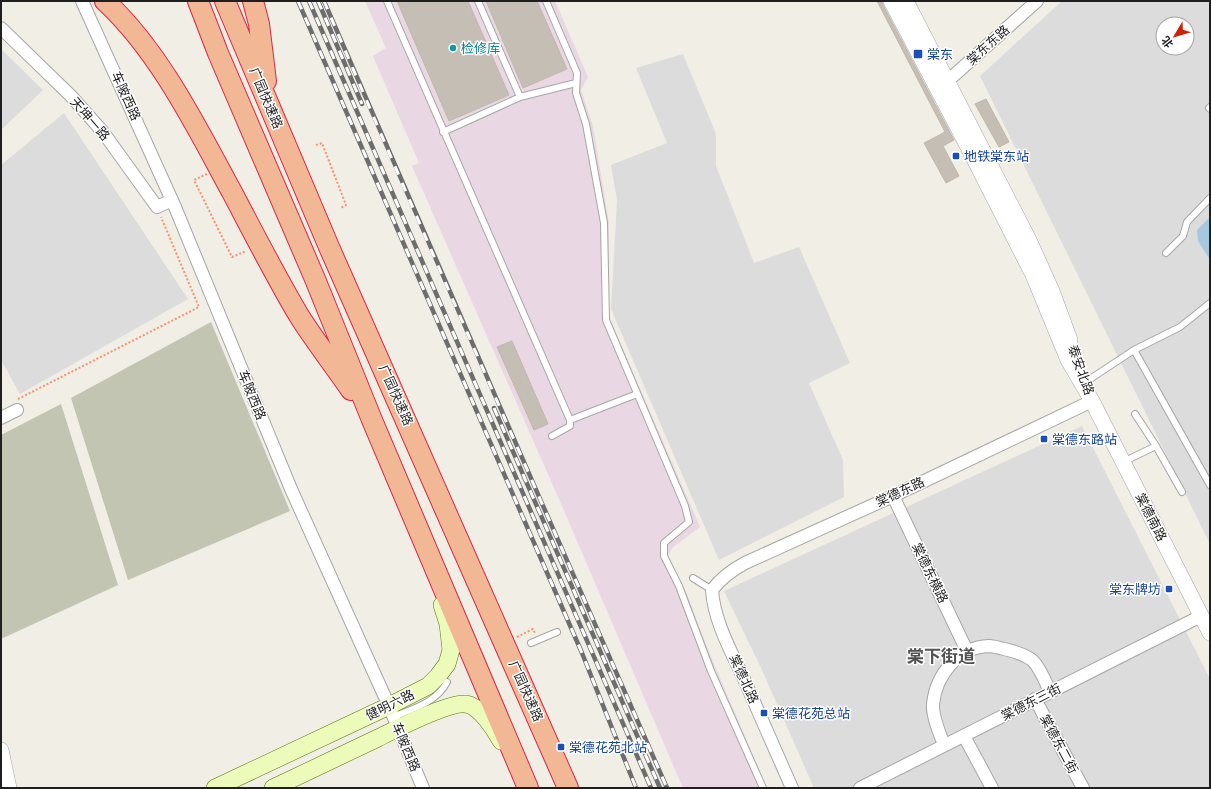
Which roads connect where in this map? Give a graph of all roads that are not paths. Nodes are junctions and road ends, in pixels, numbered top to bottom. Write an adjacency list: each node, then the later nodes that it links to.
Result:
1 (82, 1): 22 (street, 车陂西路)
2 (104, 1): 32 (highway)
3 (189, 1): 15 (highway)
4 (198, 1): 15 (highway, 广园快速路)
5 (225, 1): 19 (highway, 广园快速路)
6 (240, 1): 19 (highway)
7 (253, 1): 19 (highway)
8 (387, 1): 20 (lane)
9 (478, 1): 18 (lane)
10 (546, 1): 16 (lane)
11 (891, 1): 17 (street, 泰安北路)
12 (906, 1): 17 (street, 泰安北路)
13 (1037, 1): 17 (street, 棠东东路)
14 (1, 28): 22 (street, 天坤一路)
15 (218, 53): 32 (highway, 广园快速路)
16 (576, 83): 18 (lane); 27 (lane)
17 (943, 85): 26 (street, 泰安北路); 28 (street, 泰安北路)
18 (520, 97): 20 (lane)
19 (269, 103): 60 (highway, 广园快速路)
20 (444, 132): 33 (lane)
21 (1210, 198): 23 (lane)
22 (172, 200): 51 (street, 车陂西路)
23 (1166, 253)
24 (1210, 303): 25 (lane)
25 (1134, 350): 26 (lane); 37 (lane)
26 (1087, 381): 28 (street, 泰安北路)
27 (637, 394): 33 (lane); 61 (lane)
28 (1092, 401): 36 (street, 棠德南路); 39 (street, 棠德东路)
29 (17, 410): 31 (street)
30 (1134, 414): 35 (lane)
31 (1, 418)
32 (372, 420): 40 (highway, 广园快速路)
33 (570, 420): 34 (lane)
34 (552, 436)
35 (1156, 446): 36 (lane); 38 (lane)
36 (1123, 462): 43 (street, 棠德南路)
37 (1210, 485)
38 (1182, 492)
39 (893, 496): 42 (street, 棠德东路); 47 (street, 棠德东横路)
40 (426, 545): 51 (main road, 健明六路); 55 (highway, 广园快速路)
41 (692, 578): 42 (lane)
42 (712, 590): 62 (street, 棠德北路)
43 (1201, 616): 45 (street, 棠德南路); 49 (street, 棠德东三街)
44 (557, 632): 46 (lane)
45 (1210, 633)
46 (530, 643)
47 (967, 651): 49 (street); 53 (street)
48 (447, 682): 51 (lane)
49 (1050, 692): 50 (street, 棠德东三街)
50 (1035, 699): 52 (street, 棠德东三街); 65 (street, 棠德东二街)
51 (393, 717): 55 (main road, 健明六路); 57 (main road, 健明六路); 58 (main road, 健明六路); 59 (street, 车陂西路)
52 (964, 736): 53 (street, 棠德东三街); 64 (street)
53 (944, 746): 63 (street, 棠德东三街)
54 (1, 750): 56 (street)
55 (528, 787)
56 (9, 788)
57 (215, 788)
58 (273, 788)
59 (423, 788)
60 (568, 788)
61 (763, 788)
62 (792, 788)
63 (860, 788)
64 (992, 788)
65 (1083, 788)

